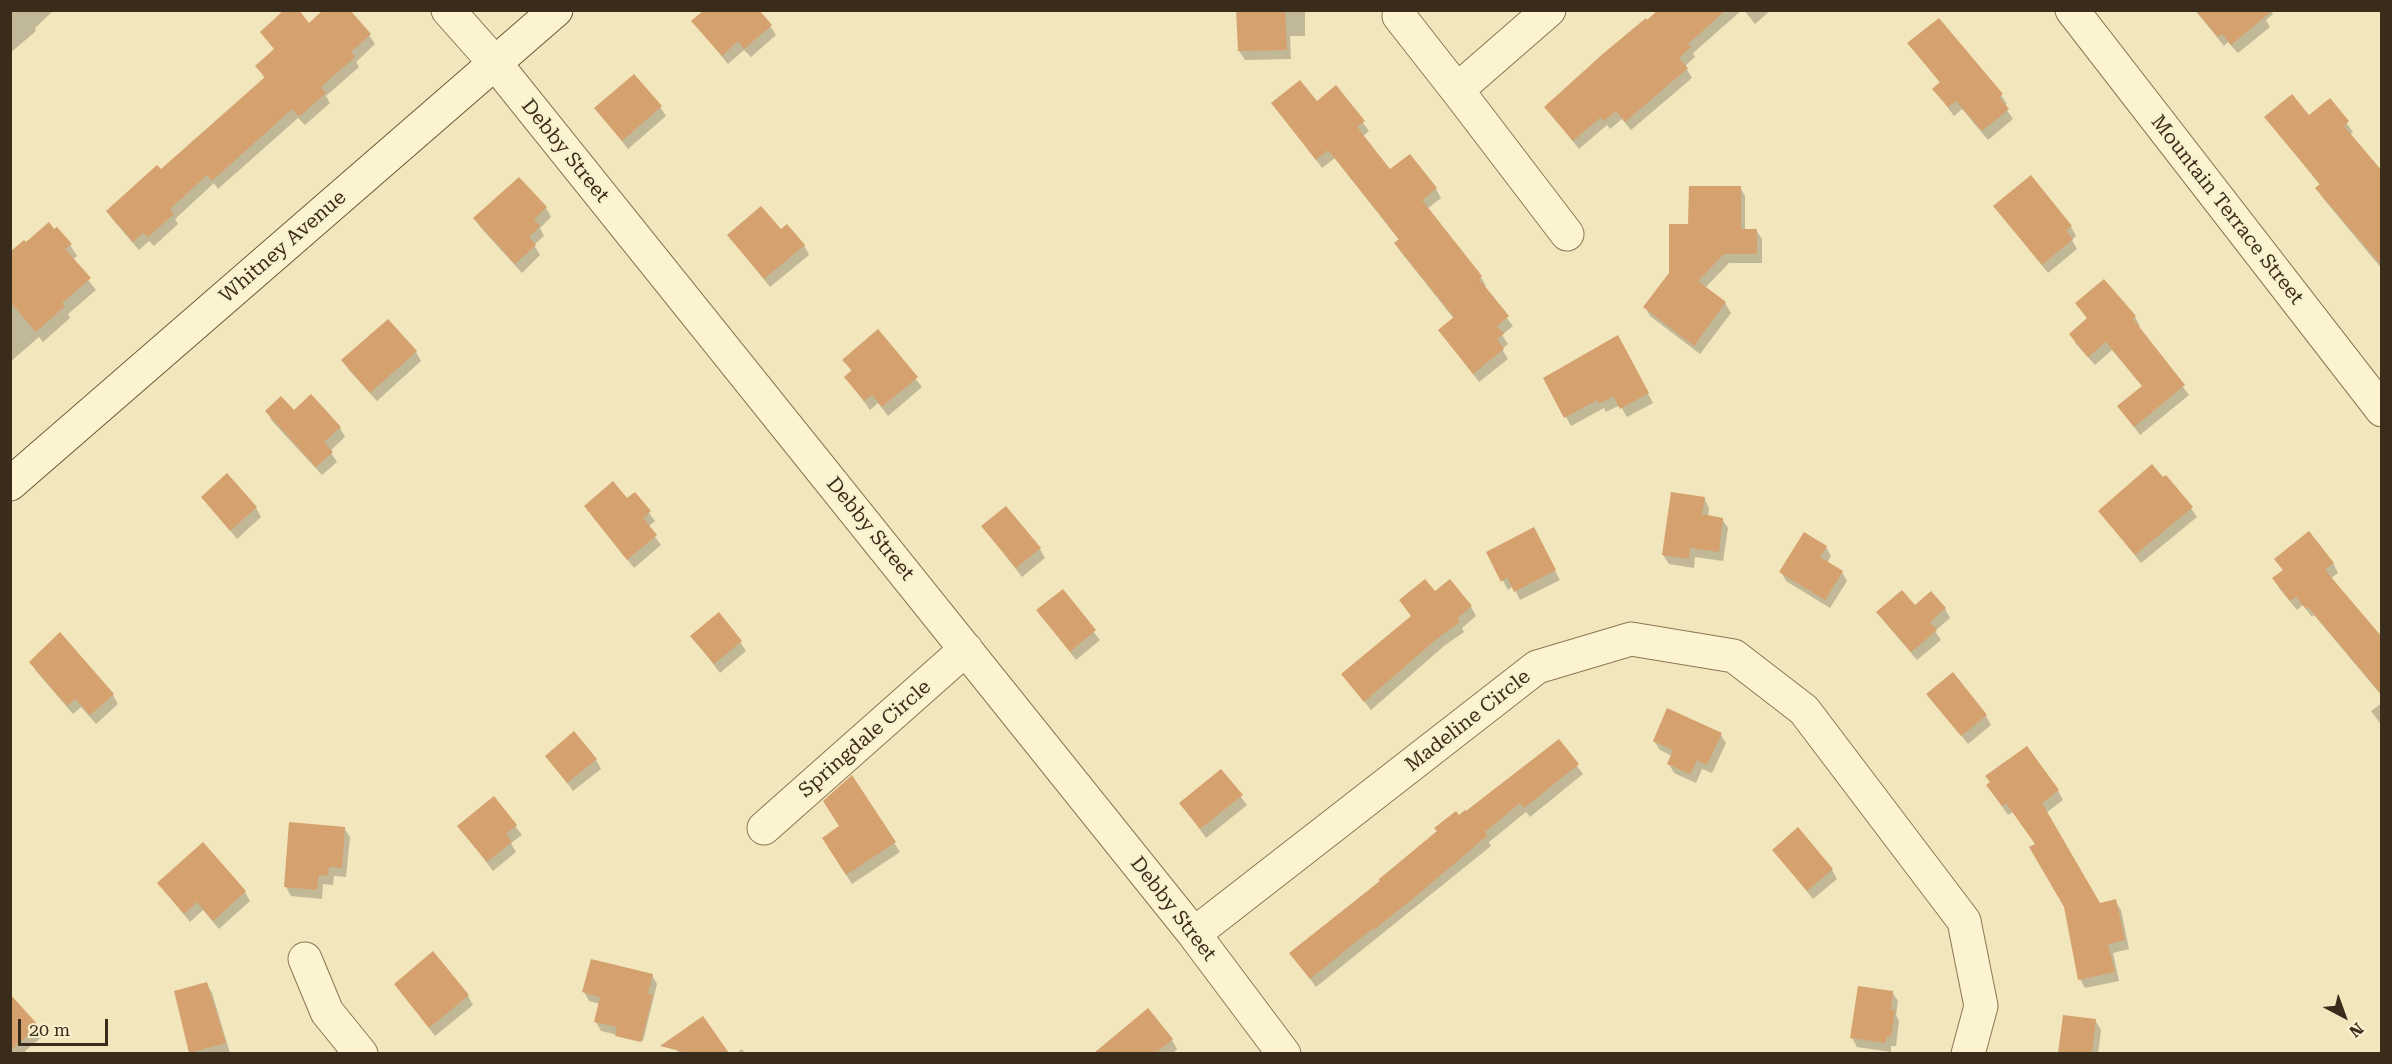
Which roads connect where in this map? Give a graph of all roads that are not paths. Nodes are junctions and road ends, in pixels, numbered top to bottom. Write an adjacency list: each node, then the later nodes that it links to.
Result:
1 (448, 10): 6 (street, Debby Street)
2 (555, 10): 6 (street, Whitney Avenue)
3 (1549, 10): 7 (street)
4 (2072, 10): 9 (street, Mountain Terrace Street)
5 (1399, 16): 7 (street)
6 (495, 63): 10 (street, Whitney Avenue); 11 (street, Debby Street)
7 (1457, 90): 8 (street)
8 (1567, 234)
9 (2382, 410)
10 (10, 484)
11 (966, 650): 12 (street, Springdale Circle); 13 (street, Debby Street)
12 (764, 828)
13 (1194, 934): 16 (street, Debby Street); 17 (street, Madeline Circle)
14 (304, 959): 15 (street)
15 (361, 1053)
16 (1284, 1053)
17 (1968, 1053)

